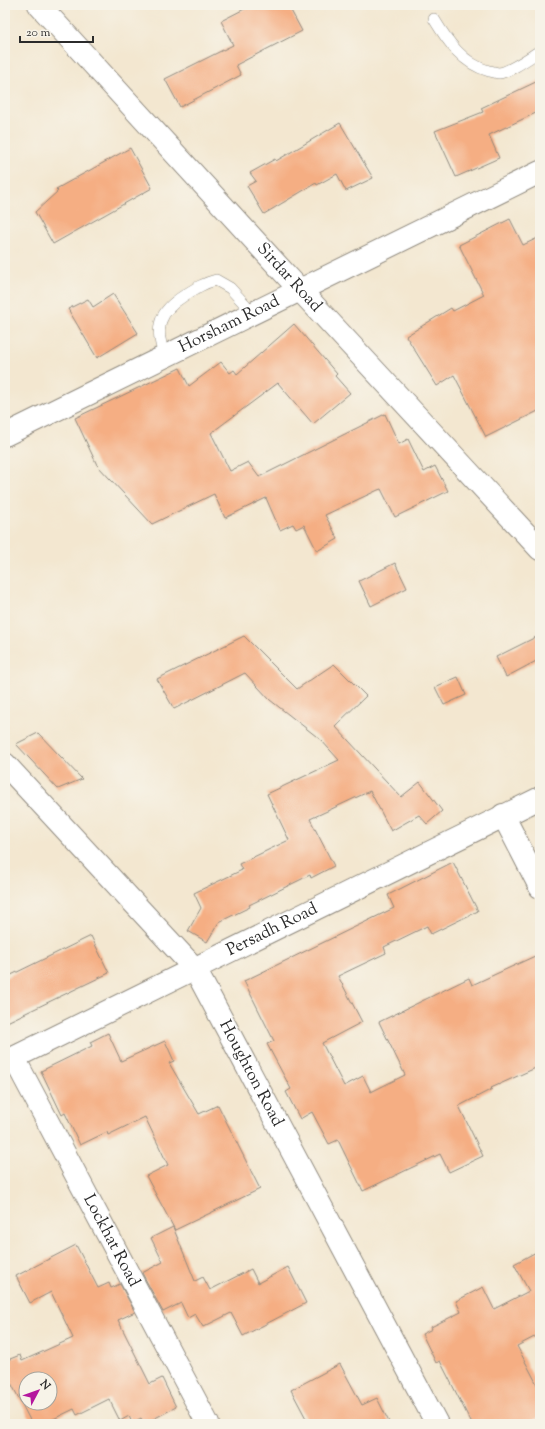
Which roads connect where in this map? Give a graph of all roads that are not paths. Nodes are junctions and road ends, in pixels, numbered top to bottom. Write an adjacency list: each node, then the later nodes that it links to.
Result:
1 (39, 5): 5 (street, Sirdar Road)
2 (434, 19): 3 (lane)
3 (540, 51)
4 (540, 172): 5 (street, Horsham Road)
5 (299, 289): 6 (street, Horsham Road); 9 (street, Sirdar Road)
6 (253, 313): 7 (street, Horsham Road); 7 (lane)
7 (165, 357): 8 (street, Horsham Road)
8 (5, 435)
9 (540, 549)
10 (5, 764): 14 (street, Houghton Road)
11 (540, 798): 12 (street, Persadh Road)
12 (503, 815): 13 (street); 14 (street, Persadh Road)
13 (540, 887)
14 (195, 969): 15 (street, Persadh Road); 17 (street, Houghton Road)
15 (10, 1060): 16 (street, Lockhat Road)
16 (208, 1424)
17 (437, 1424)

